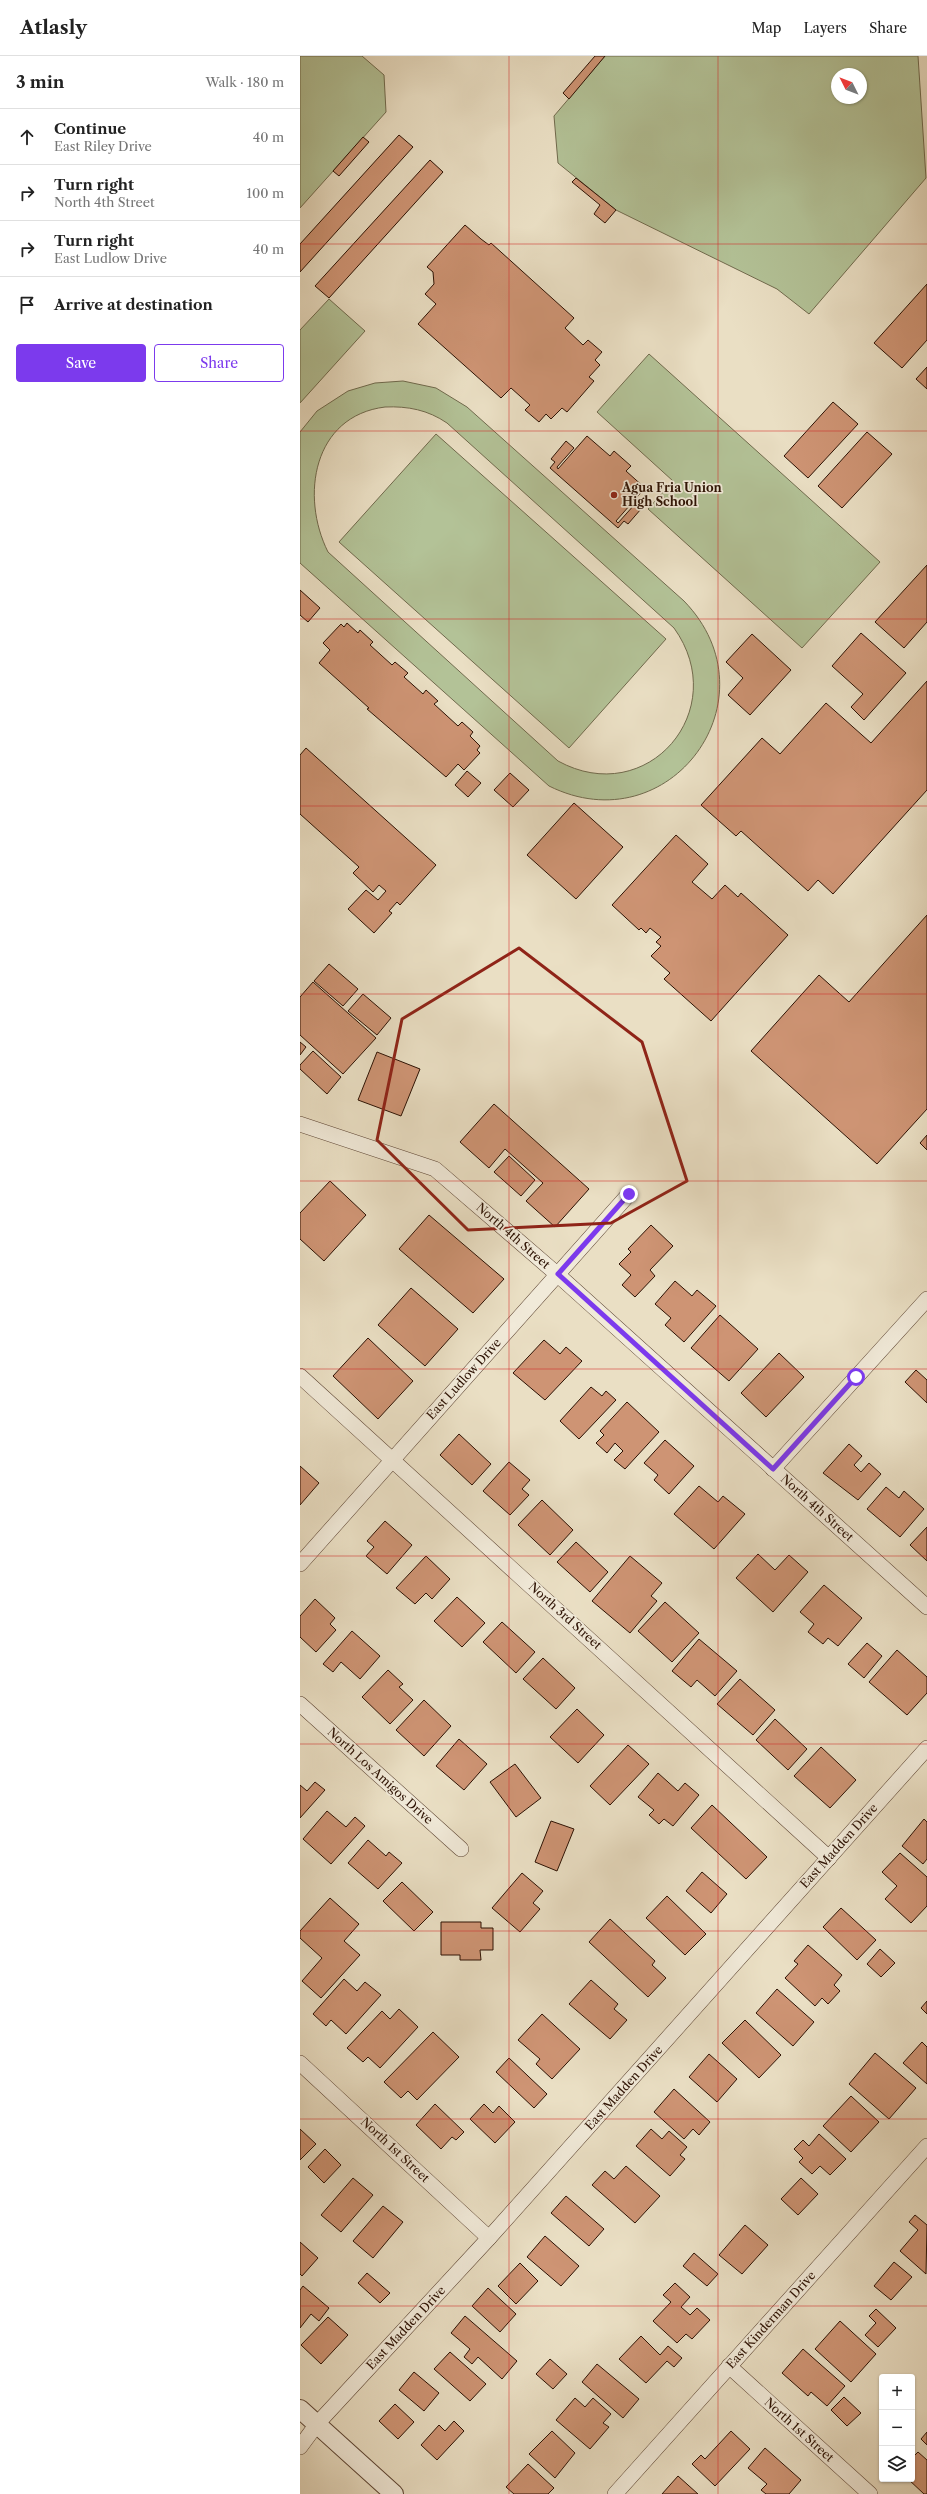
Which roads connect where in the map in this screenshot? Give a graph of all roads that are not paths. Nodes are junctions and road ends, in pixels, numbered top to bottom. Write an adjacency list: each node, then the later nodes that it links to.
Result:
1 (300, 1124): 3 (street, North 4th Street)
2 (629, 1194): 3 (street, East Ludlow Drive)
3 (558, 1274): 6 (street, East Ludlow Drive); 7 (street, North 4th Street)
4 (927, 1299): 7 (street)
5 (300, 1376): 6 (street, North 3rd Street)
6 (394, 1459): 8 (street, East Ludlow Drive); 13 (street, North 3rd Street)
7 (773, 1469): 9 (street, North 4th Street)
8 (300, 1564)
9 (927, 1607)
10 (300, 1704): 12 (street, North Los Amigos Drive)
11 (927, 1748): 13 (street, East Madden Drive)
12 (461, 1849)
13 (829, 1858): 16 (street, East Madden Drive)
14 (300, 2063): 16 (street, North 1st Street)
15 (927, 2146): 17 (street, East Kinderman Drive)
16 (489, 2238): 19 (street, East Madden Drive)
17 (729, 2366): 22 (street, East Kinderman Drive); 23 (street, North 1st Street)
18 (300, 2409): 19 (street)
19 (317, 2424): 20 (street, East Madden Drive); 21 (street)
20 (300, 2447)
21 (394, 2494)
22 (615, 2494)
23 (870, 2494)

